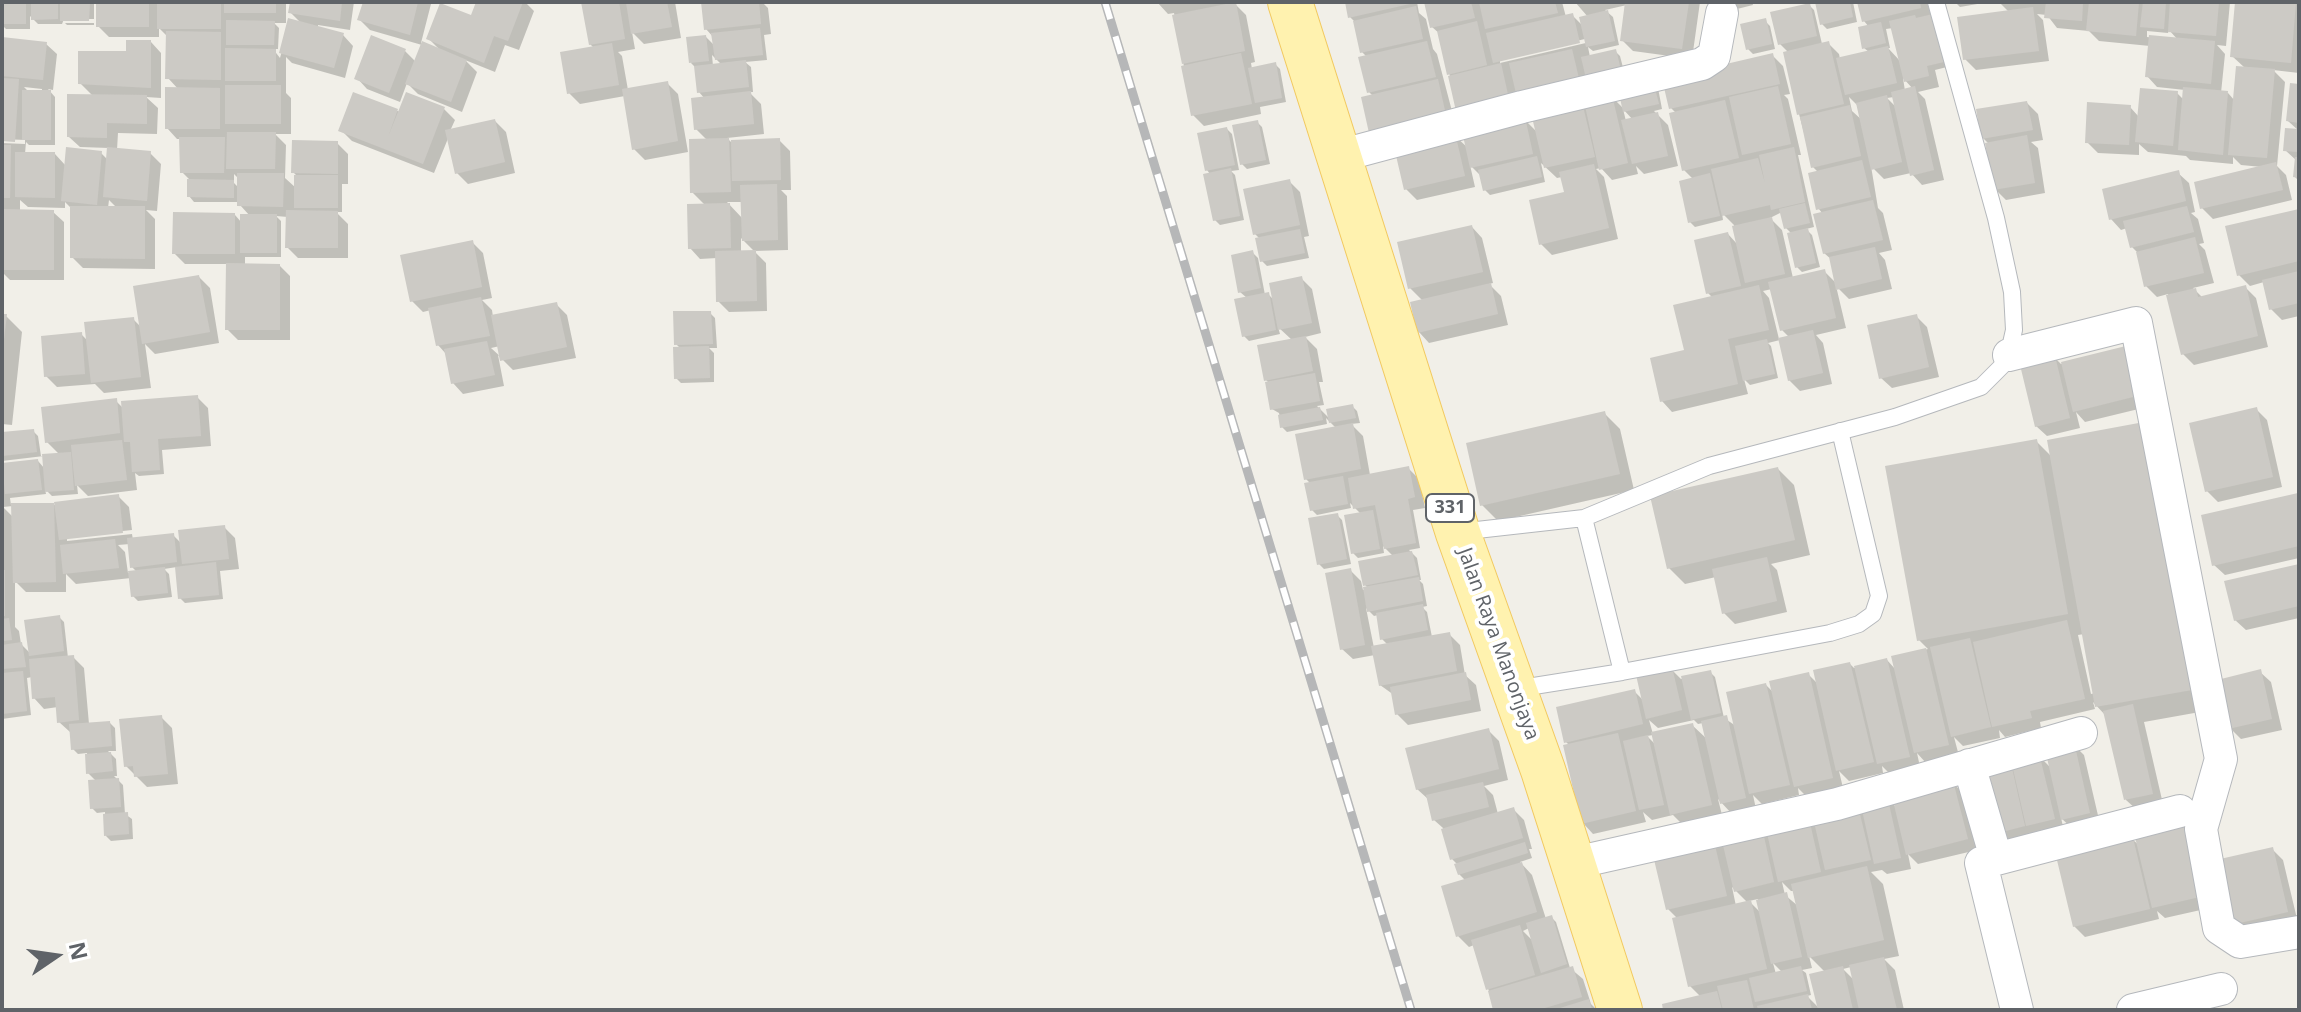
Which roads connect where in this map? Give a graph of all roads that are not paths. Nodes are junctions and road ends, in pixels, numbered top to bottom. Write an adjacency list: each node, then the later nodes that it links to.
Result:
1 (1290, 2): 4 (main road, Jalan Raya Manonjaya / 331)
2 (1936, 2): 5 (lane)
3 (1722, 13): 4 (street)
4 (1339, 156): 8 (main road, Jalan Raya Manonjaya / 331)
5 (2009, 355): 6 (lane); 16 (street)
6 (1840, 431): 7 (lane); 9 (lane)
7 (1584, 518): 8 (lane); 9 (lane)
8 (1458, 533): 10 (main road, Jalan Raya Manonjaya / 331)
9 (1622, 672): 10 (lane)
10 (1514, 690): 15 (main road, Jalan Raya Manonjaya / 331)
11 (2081, 733): 12 (street)
12 (1969, 765): 14 (street); 15 (street)
13 (2180, 811): 14 (street)
14 (1996, 858): 19 (street)
15 (1574, 863): 18 (main road, Jalan Raya Manonjaya / 331)
16 (2299, 932)
17 (2221, 989): 20 (street)
18 (1620, 1010)
19 (2017, 1010)
20 (2133, 1010)

